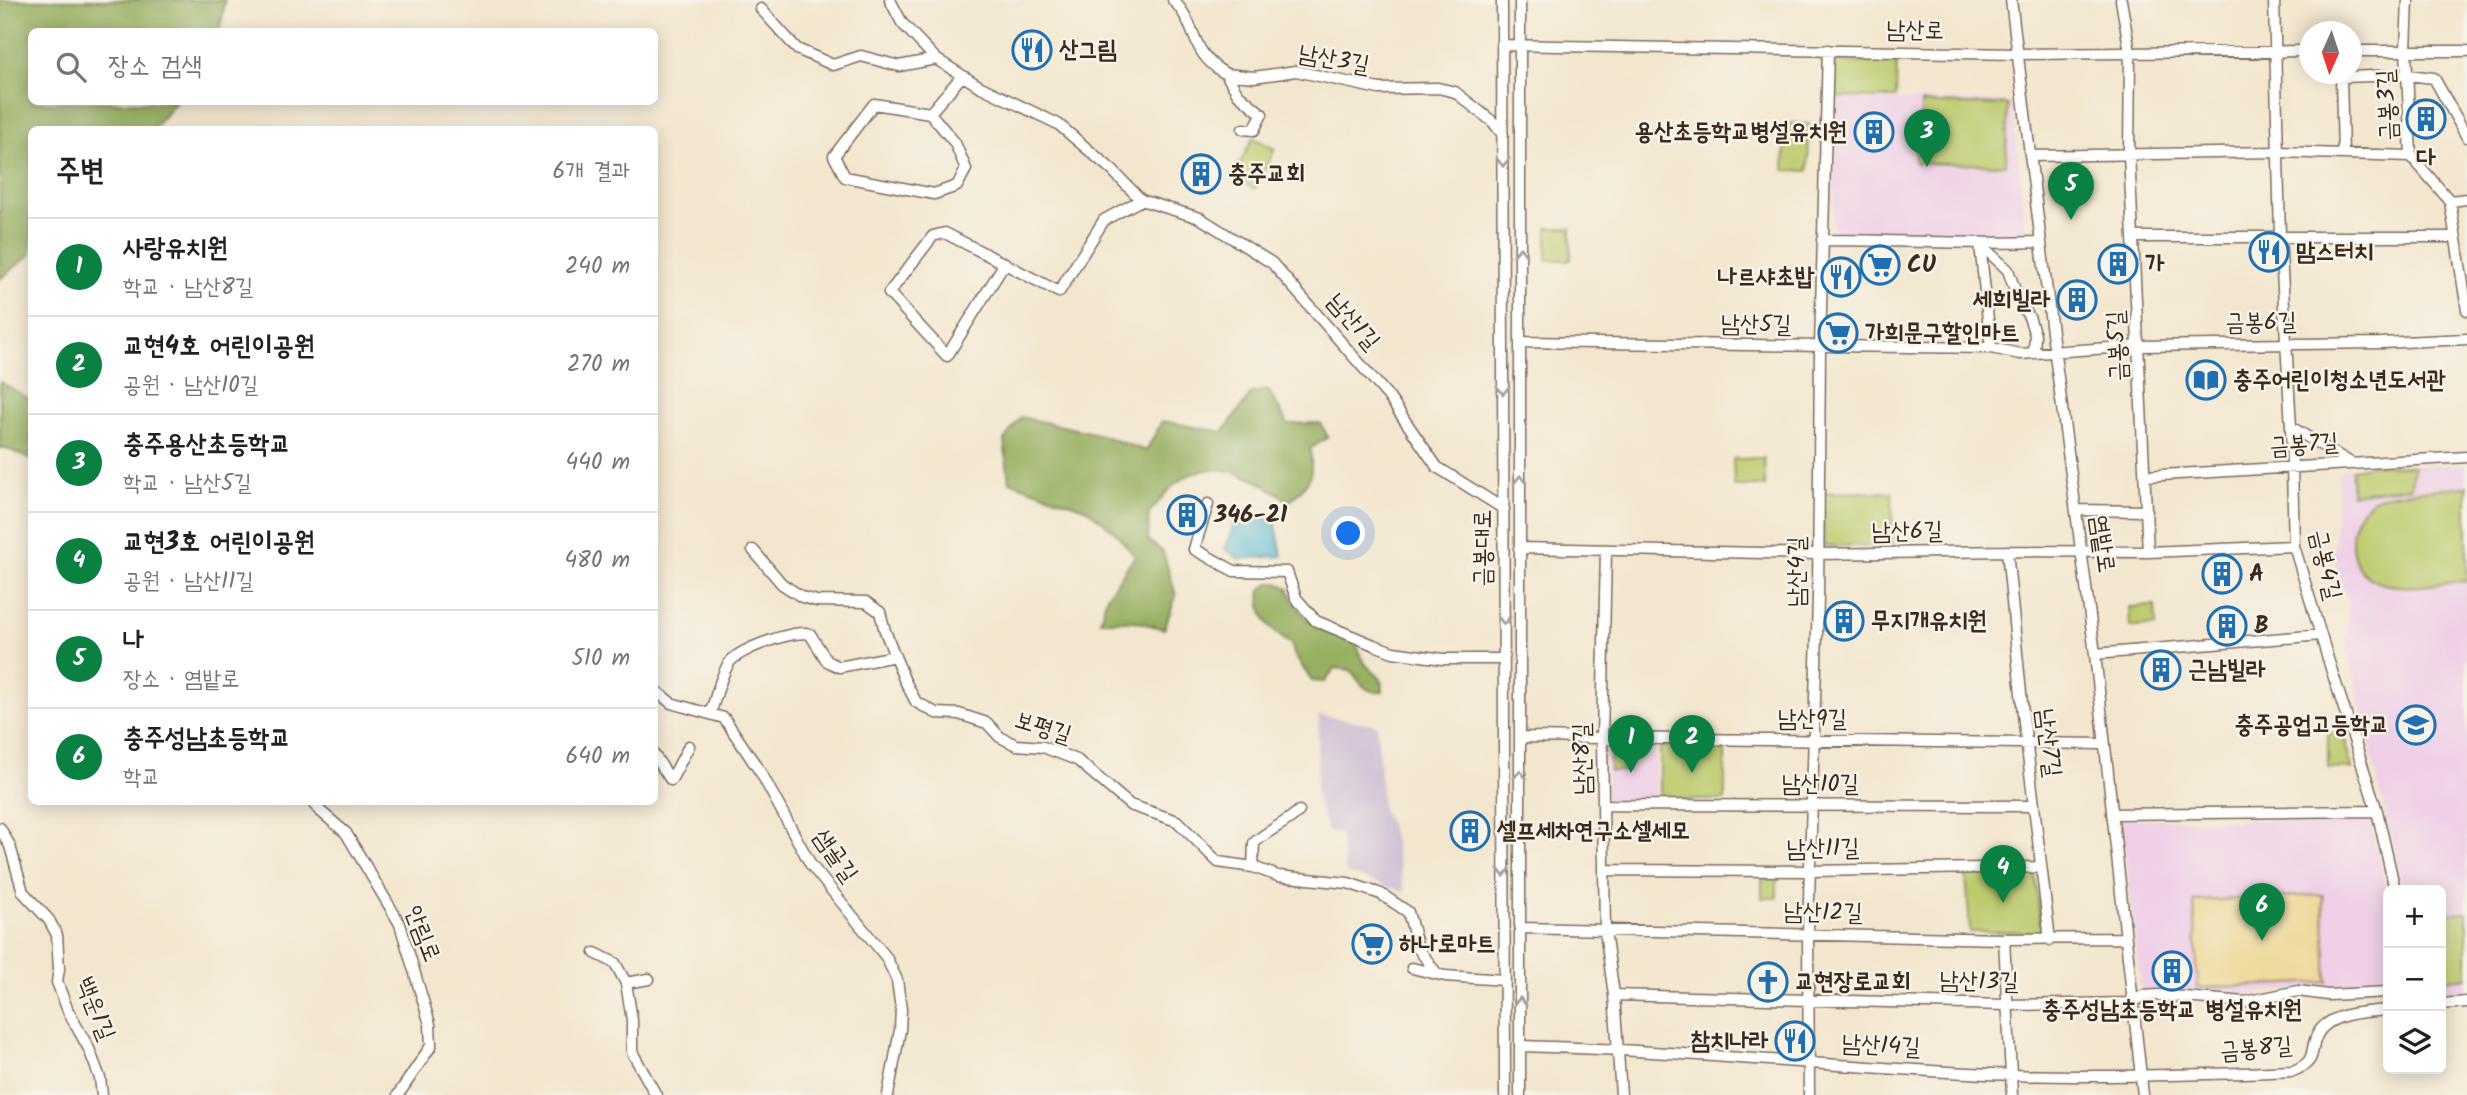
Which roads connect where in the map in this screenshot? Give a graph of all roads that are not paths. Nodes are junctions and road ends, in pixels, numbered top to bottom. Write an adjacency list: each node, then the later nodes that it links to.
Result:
1 (890, 0): 20 (street, 남산1길)
2 (1173, 0): 21 (street)
3 (1502, 0): 10 (street, 금봉대로)
4 (1520, 0): 11 (street, 금봉대로)
5 (2011, 0): 19 (street, 염밭로)
6 (2121, 0): 18 (street, 금봉5길)
7 (2274, 0): 17 (street, 금봉4길)
8 (2408, 0): 13 (street, 금봉3길)
9 (761, 9): 20 (street)
10 (1503, 45): 11 (street, 남산로); 26 (street, 금봉대로)
11 (1520, 45): 12 (street, 남산로); 45 (street, 금봉대로, one-way to 11)
12 (1828, 50): 19 (street, 남산로); 39 (street, 남산4길)
13 (2406, 50): 15 (street); 16 (street); 22 (street, 금봉3길)
14 (2299, 51): 17 (street, 남산로)
15 (2362, 51)
16 (2467, 51)
17 (2274, 52): 18 (street, 남산로); 28 (street, 금봉4길)
18 (2130, 53): 19 (street, 남산로); 29 (street, 금봉5길)
19 (2017, 54): 31 (street, 염밭로)
20 (936, 59): 23 (street, 남산1길)
21 (1226, 74): 25 (street); 26 (street, 남산3길)
22 (2407, 75): 27 (street); 30 (street); 32 (street, 금봉3길)
23 (962, 76): 24 (street); 34 (street, 남산1길)
24 (930, 113): 24 (street)
25 (1243, 129)
26 (1503, 135): 58 (street, 금봉대로, one-way to 58)
27 (2467, 137)
28 (2277, 152): 29 (street); 30 (street); 37 (street, 금봉4길)
29 (2129, 154): 31 (street); 36 (street, 금봉5길)
30 (2343, 154): 32 (street)
31 (2030, 156): 40 (street, 염밭로)
32 (2411, 156): 35 (street, 금봉3길)
33 (2467, 199): 35 (street)
34 (1141, 200): 42 (street); 58 (street, 남산1길)
35 (2450, 201): 38 (street)
36 (2133, 237): 37 (street); 48 (street, 금봉5길)
37 (2280, 237): 38 (street); 46 (street, 금봉4길)
38 (2456, 237): 43 (street)
39 (1822, 240): 41 (street); 47 (street, 남산4길)
40 (2040, 242): 41 (street); 50 (street, 염밭로)
41 (1980, 244): 49 (street); 51 (street)
42 (1005, 263): 42 (street)
43 (2467, 310)
44 (2467, 339): 46 (street, 금봉6길)
45 (1520, 342): 47 (street, 남산5길); 62 (street, 금봉대로, one-way to 45)
46 (2286, 344): 48 (street, 금봉6길); 52 (street, 금봉4길)
47 (1820, 346): 49 (street, 남산5길); 68 (street, 남산4길)
48 (2139, 346): 50 (street, 금봉6길); 56 (street, 금봉5길)
49 (1991, 348): 51 (street, 남산5길)
50 (2055, 352): 51 (street, 남산5길); 59 (street, 염밭로)
51 (2034, 353)
52 (2291, 427): 54 (street); 55 (street, 금봉4길)
53 (2467, 457): 54 (street, 금봉7길)
54 (2351, 463): 55 (street, 금봉7길)
55 (2292, 468): 56 (street, 금봉7길); 61 (street, 금봉4길)
56 (2145, 476): 60 (street, 금봉5길)
57 (1208, 504): 72 (street)
58 (1504, 509): 72 (street, 금봉대로, one-way to 72)
59 (2076, 510): 60 (street); 66 (street, 염밭로)
60 (2147, 511): 67 (street, 금봉5길)
61 (2294, 546): 67 (street, 남산6길); 69 (street, 금봉4길)
62 (1519, 548): 64 (street, 남산6길); 75 (street, 금봉대로)
63 (753, 550): 71 (street, 보평길)
64 (1606, 550): 68 (street, 남산6길); 76 (street, 남산8길)
65 (2007, 551): 66 (street, 남산6길); 68 (street, 남산6길); 78 (street, 남산7길)
66 (2082, 552): 67 (street, 남산6길); 70 (street, 염밭로)
67 (2148, 552)
68 (1818, 554): 77 (street, 남산4길)
69 (2321, 635): 70 (street); 87 (street, 금봉4길)
70 (2095, 654): 79 (street, 염밭로)
71 (895, 656): 74 (street); 90 (street, 보평길)
72 (1504, 659): 105 (street, 금봉대로, one-way to 105)
73 (658, 692): 74 (street, 샘골길)
74 (710, 714): 123 (street, 샘골길)
75 (1520, 737): 76 (street, 남산9길); 95 (street, 금봉대로, one-way to 75)
76 (1602, 738): 77 (street, 남산9길); 84 (street, 남산8길)
77 (1814, 740): 78 (street, 남산9길); 82 (street, 남산4길)
78 (2027, 741): 79 (street, 남산9길); 85 (street, 남산7길)
79 (2103, 744): 88 (street, 염밭로)
80 (689, 746): 81 (street)
81 (658, 761)
82 (1811, 804): 84 (street, 남산10길); 85 (street, 남산10길); 93 (street, 남산4길)
83 (315, 805): 121 (street, 안림로)
84 (1605, 805): 92 (street, 남산8길)
85 (2034, 806): 91 (street, 남산7길)
86 (1299, 811): 90 (street)
87 (2377, 811): 88 (street); 94 (street, 금봉4길)
88 (2112, 814): 98 (street, 염밭로)
89 (0, 828): 120 (street, 백운1길)
90 (1253, 867): 103 (street, 보평길)
91 (2040, 867): 93 (street, 남산11길); 100 (street, 남산7길)
92 (1605, 870): 93 (street, 남산11길); 96 (street, 남산8길)
93 (1810, 871): 97 (street, 남산4길)
94 (2394, 885)
95 (1520, 928): 96 (street, 남산12길); 115 (street, 금봉대로, one-way to 95)
96 (1605, 931): 97 (street, 남산12길); 108 (street, 남산8길)
97 (1808, 933): 99 (street, 남산12길); 109 (street, 남산4길)
98 (2126, 938): 100 (street, 남산12길); 111 (street, 염밭로)
99 (2004, 939): 100 (street, 남산12길); 112 (street)
100 (2050, 940)
101 (595, 953): 106 (street)
102 (1412, 968): 103 (street)
103 (1437, 974): 105 (street)
104 (649, 979): 106 (street)
105 (1505, 980): 124 (street, 금봉대로)
106 (626, 983): 122 (street)
107 (2383, 992): 111 (street, 남산13길)
108 (1614, 995): 109 (street, 남산13길); 116 (street, 남산8길)
109 (1809, 999): 112 (street, 남산13길); 117 (street, 남산4길)
110 (2467, 1002): 113 (street)
111 (2133, 1003): 112 (street, 남산13길); 119 (street, 염밭로)
112 (2006, 1004): 118 (street)
113 (2446, 1004)
114 (2383, 1011): 119 (street, 금봉8길)
115 (1520, 1046): 116 (street, 남산14길); 125 (street, 금봉대로)
116 (1619, 1049): 117 (street, 남산14길); 126 (street)
117 (1809, 1063): 118 (street, 남산14길); 127 (street, 남산4길)
118 (2011, 1075): 119 (street, 남산14길); 128 (street)
119 (2141, 1077): 129 (street, 염밭로)
120 (102, 1095)
121 (398, 1095)
122 (656, 1095)
123 (888, 1095)
124 (1505, 1095)
125 (1520, 1095)
126 (1621, 1095)
127 (1809, 1095)
128 (2012, 1095)
129 (2143, 1095)

